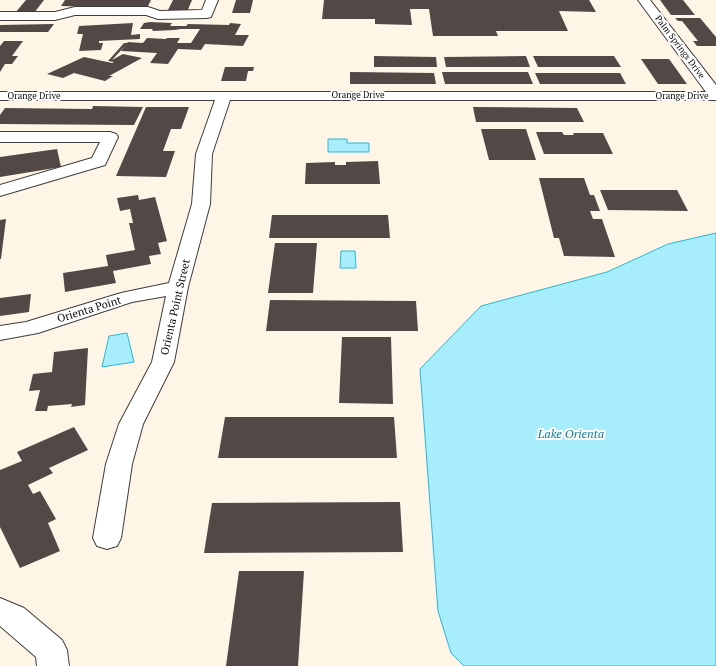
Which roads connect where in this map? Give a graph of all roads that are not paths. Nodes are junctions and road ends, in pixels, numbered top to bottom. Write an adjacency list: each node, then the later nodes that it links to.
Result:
1 (212, 0): 3 (street)
2 (644, 0): 5 (street, Palm Springs Drive)
3 (1, 10)
4 (224, 95): 5 (street, Orange Drive); 6 (street, Orange Drive); 9 (street, Orienta Point Street)
5 (716, 95)
6 (0, 96)
7 (0, 137): 8 (street)
8 (0, 191)
9 (178, 287): 10 (street, Orienta Point); 11 (street, Orienta Point Street)
10 (0, 333)
11 (107, 538)
12 (0, 611): 13 (street)
13 (53, 666)

